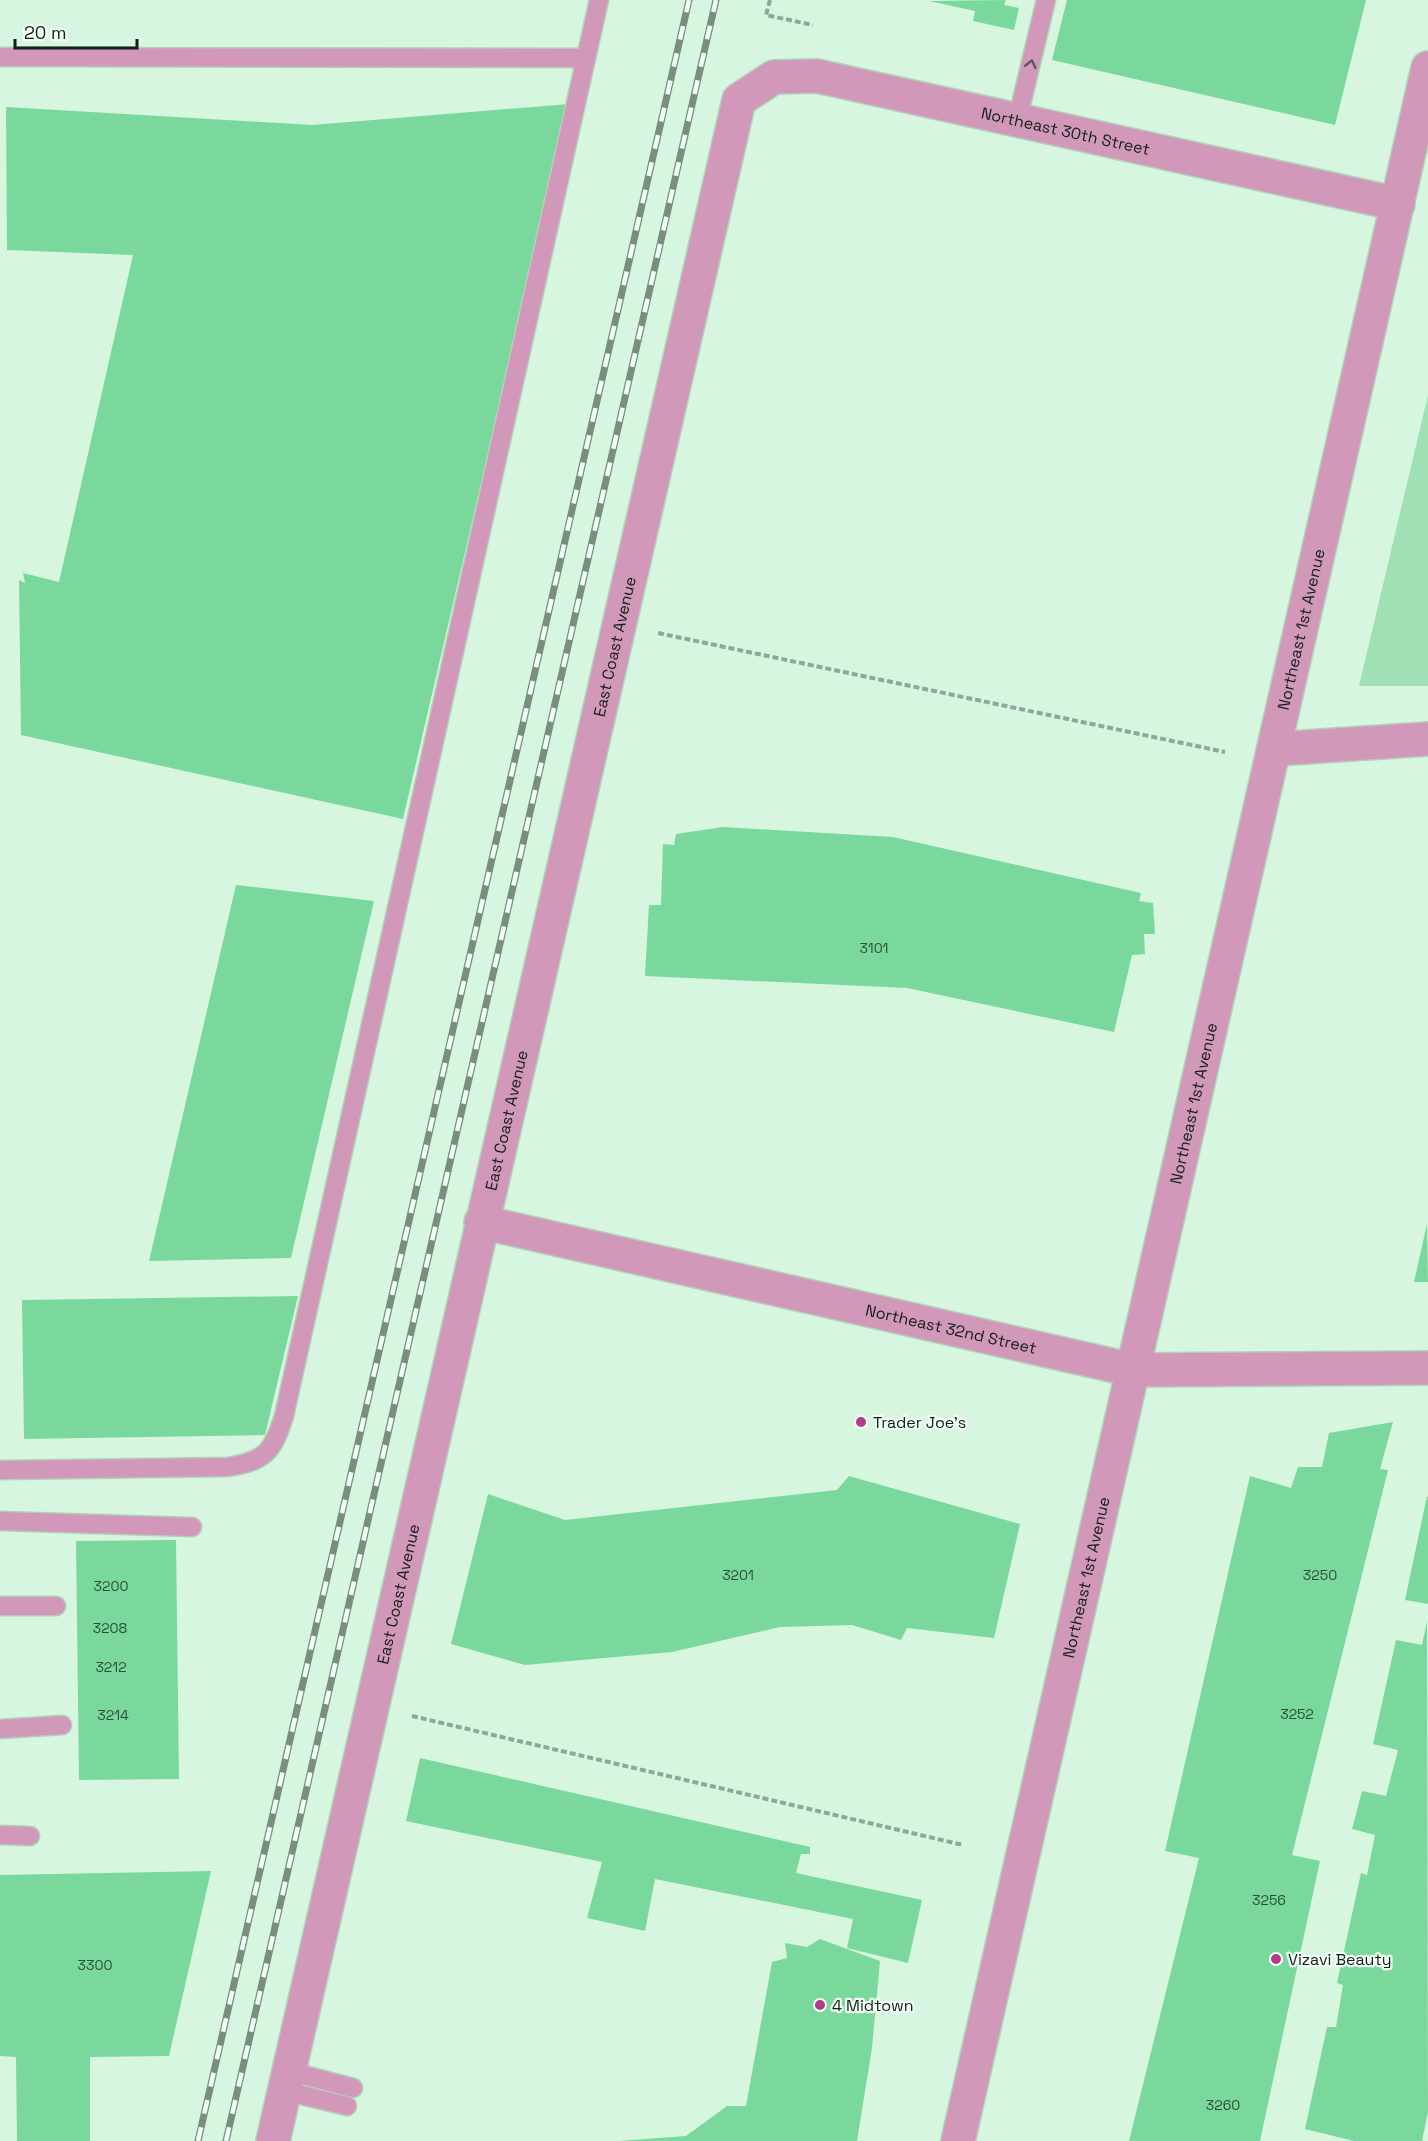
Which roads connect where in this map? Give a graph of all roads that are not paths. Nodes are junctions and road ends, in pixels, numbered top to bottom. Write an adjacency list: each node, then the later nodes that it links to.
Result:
1 (599, 0): 4 (lane)
2 (1046, 0): 7 (lane, one-way to 2)
3 (0, 57): 4 (lane)
4 (586, 58): 14 (lane)
5 (1428, 68): 8 (street, Northeast 1st Avenue)
6 (739, 100): 7 (street, Northeast 30th Street); 11 (street, East Coast Avenue)
7 (1017, 121): 8 (street, Northeast 30th Street)
8 (1398, 204): 10 (street, Northeast 1st Avenue)
9 (1428, 739): 10 (street)
10 (1275, 749): 13 (street, Northeast 1st Avenue)
11 (481, 1222): 13 (street, Northeast 32nd Street); 23 (street, East Coast Avenue)
12 (1428, 1368): 13 (street, Northeast 32nd Street)
13 (1133, 1370): 27 (street, Northeast 1st Avenue)
14 (0, 1470)
15 (0, 1521): 16 (lane)
16 (192, 1527)
17 (0, 1606): 18 (lane)
18 (56, 1606)
19 (62, 1725): 20 (lane)
20 (0, 1729)
21 (0, 1835): 22 (lane)
22 (30, 1836)
23 (287, 2081): 24 (lane); 25 (lane); 26 (street, East Coast Avenue)
24 (353, 2088)
25 (347, 2106)
26 (273, 2141)
27 (958, 2141)

